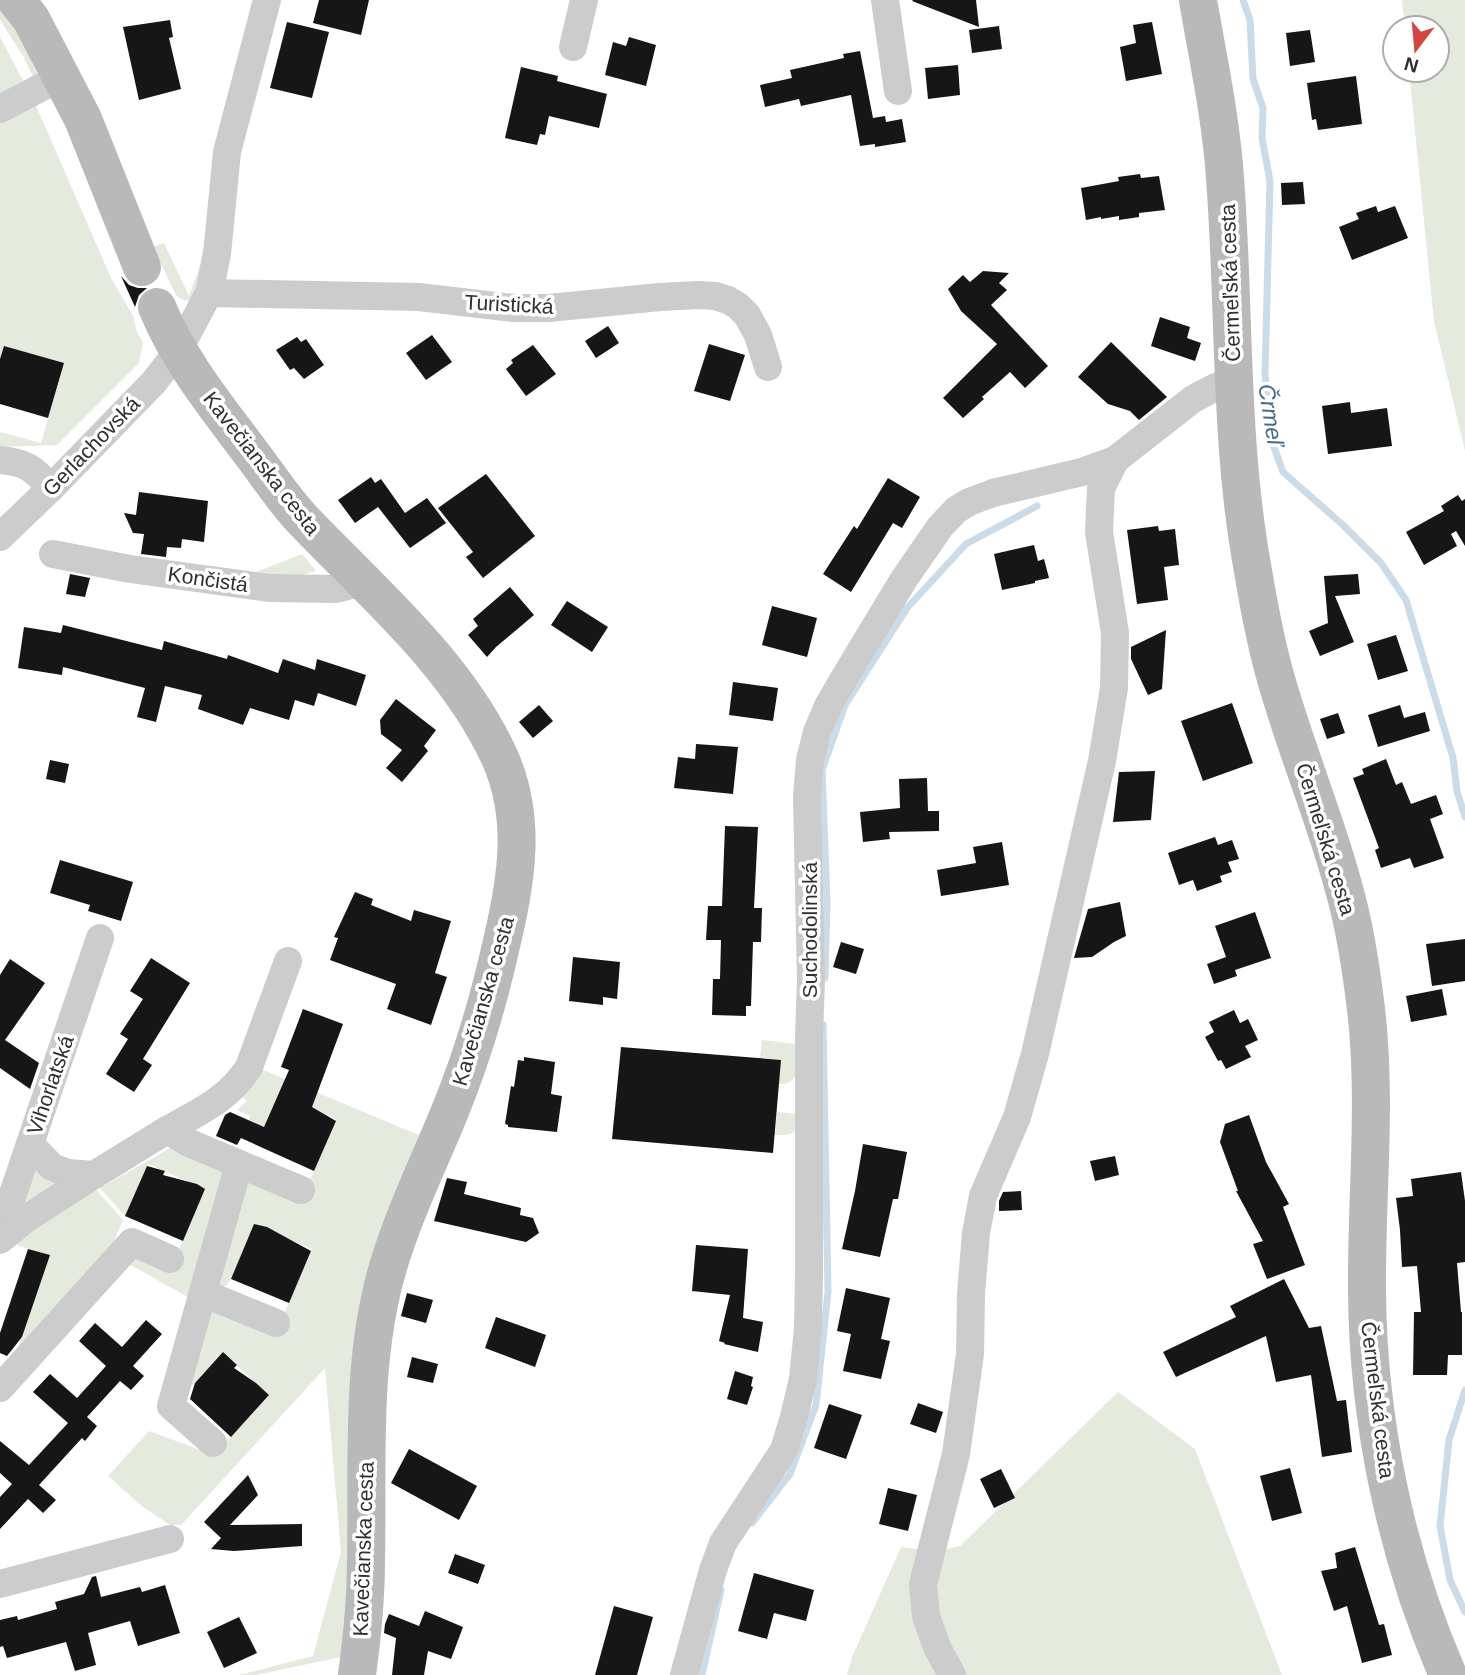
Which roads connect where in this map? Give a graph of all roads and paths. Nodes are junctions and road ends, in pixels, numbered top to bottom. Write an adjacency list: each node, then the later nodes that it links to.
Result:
1 (16, 0): 7 (street)
2 (267, 0): 11 (street)
3 (584, 0): 6 (street)
4 (885, 0): 8 (street)
5 (1198, 0): 15 (street, Čermeľská cesta)
6 (573, 47)
7 (61, 77): 9 (street); 10 (street)
8 (898, 91)
9 (0, 109)
10 (142, 267)
11 (209, 293): 13 (street); 14 (street, Turistická)
12 (157, 307): 13 (street, Kavečianska cesta)
13 (178, 351): 18 (street, Gerlachovská); 21 (street, Kavečianska cesta)
14 (768, 367)
15 (1233, 382): 17 (street, Suchodolinská); 41 (street, Čermeľská cesta)
16 (0, 460): 18 (street)
17 (1115, 460): 39 (street, Suchodolinská); 40 (street)
18 (51, 488): 19 (street, Gerlachovská)
19 (0, 537)
20 (53, 554): 21 (street, Končistá)
21 (363, 582): 38 (street, Kavečianska cesta)
22 (100, 938): 25 (street, Vihorlatská)
23 (288, 961): 24 (street)
24 (167, 1130): 26 (street); 27 (street)
25 (30, 1144): 27 (street); 29 (street, Vihorlatská)
26 (239, 1164): 28 (street); 32 (street)
27 (94, 1175): 30 (street)
28 (301, 1190)
29 (0, 1232)
30 (0, 1240)
31 (170, 1259): 34 (street)
32 (202, 1293): 33 (street); 35 (street)
33 (276, 1322)
34 (0, 1388)
35 (213, 1443)
36 (170, 1539): 37 (street)
37 (0, 1584)
38 (357, 1675)
39 (684, 1675)
40 (951, 1675)
41 (1447, 1675)

